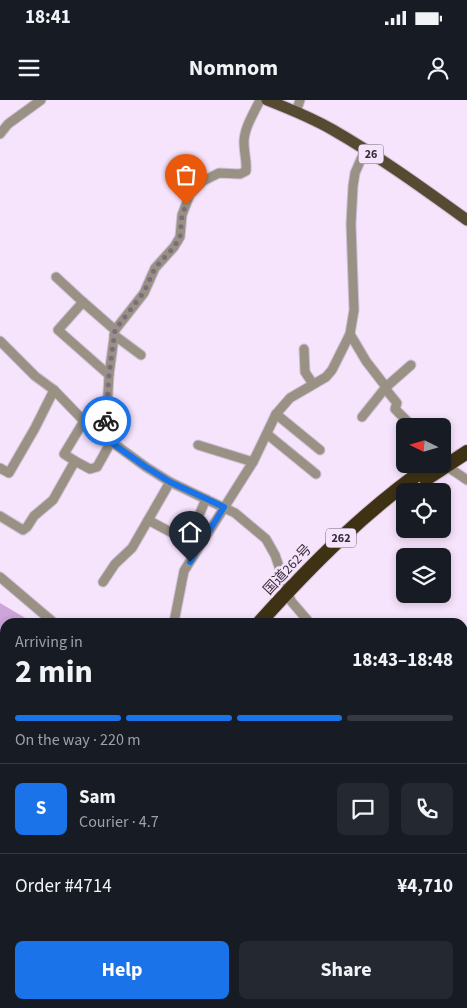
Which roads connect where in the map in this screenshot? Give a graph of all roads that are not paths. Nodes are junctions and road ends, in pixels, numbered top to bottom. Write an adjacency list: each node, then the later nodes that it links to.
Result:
1 (41, 100): 6 (street)
2 (260, 100): 11 (street)
3 (267, 100): 5 (main road, 26)
4 (300, 100): 5 (street)
5 (296, 112): 7 (main road, 26)
6 (0, 134)
7 (365, 150): 8 (main road, 26); 12 (street)
8 (467, 220)
9 (56, 277): 10 (street)
10 (83, 302): 11 (street); 17 (street)
11 (115, 332): 15 (street); 17 (street)
12 (350, 334): 18 (street); 19 (street)
13 (0, 341): 20 (street)
14 (304, 349): 18 (street)
15 (140, 355)
16 (411, 365): 19 (street)
17 (109, 375): 26 (street)
18 (313, 384): 21 (street)
19 (386, 387): 22 (street); 23 (street)
20 (54, 390): 24 (street); 36 (street)
21 (276, 414): 25 (street); 30 (street)
22 (362, 418)
23 (404, 418)
24 (84, 421): 26 (street); 34 (street)
25 (267, 434): 35 (street); 40 (street)
26 (102, 436): 28 (street)
27 (467, 441): 32 (highway, 国道262号 / 262)
28 (111, 442): 34 (street); 42 (street)
29 (198, 445): 35 (street)
30 (320, 450)
31 (467, 452): 33 (highway, 国道262号 / 262)
32 (451, 453)
33 (451, 458)
34 (75, 461): 47 (street)
35 (252, 462): 46 (street)
36 (0, 468)
37 (451, 469): 41 (street)
38 (421, 473): 51 (highway, 国道262号 / 262)
39 (428, 473): 43 (highway, 国道262号 / 262)
40 (316, 474)
41 (467, 480)
42 (170, 482): 44 (street); 48 (street)
43 (418, 483)
44 (206, 499): 46 (street); 48 (street)
45 (396, 501): 51 (highway, 国道262号 / 262)
46 (224, 507): 51 (street); 53 (street)
47 (0, 516)
48 (148, 520): 50 (street)
49 (0, 577): 52 (street)
50 (103, 582)
51 (289, 597): 54 (highway, 国道262号 / 262); 55 (highway, 国道262号 / 262); 56 (street)
52 (48, 618)
53 (175, 618)
54 (265, 618)
55 (275, 618)
56 (306, 618)

